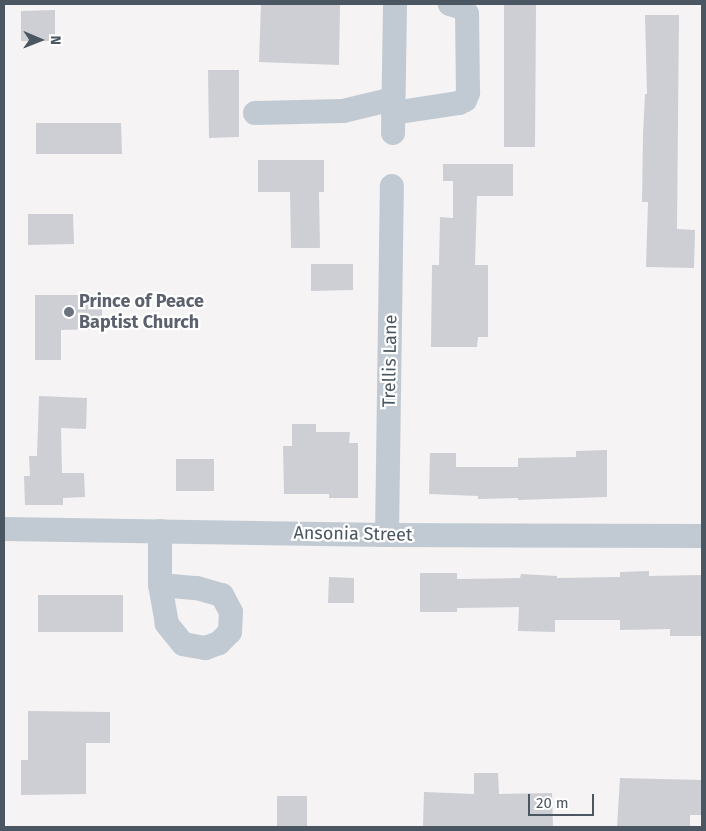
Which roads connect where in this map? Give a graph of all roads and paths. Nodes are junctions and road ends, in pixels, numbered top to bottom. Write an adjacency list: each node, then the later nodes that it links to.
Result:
1 (395, 4): 4 (street)
2 (450, 4): 4 (street)
3 (255, 113): 4 (street)
4 (393, 115)
5 (392, 186): 8 (street, Trellis Lane)
6 (4, 529): 7 (street, Ansonia Street)
7 (160, 532): 8 (street, Ansonia Street); 10 (street)
8 (387, 535): 9 (street, Ansonia Street)
9 (702, 536)
10 (160, 585)

